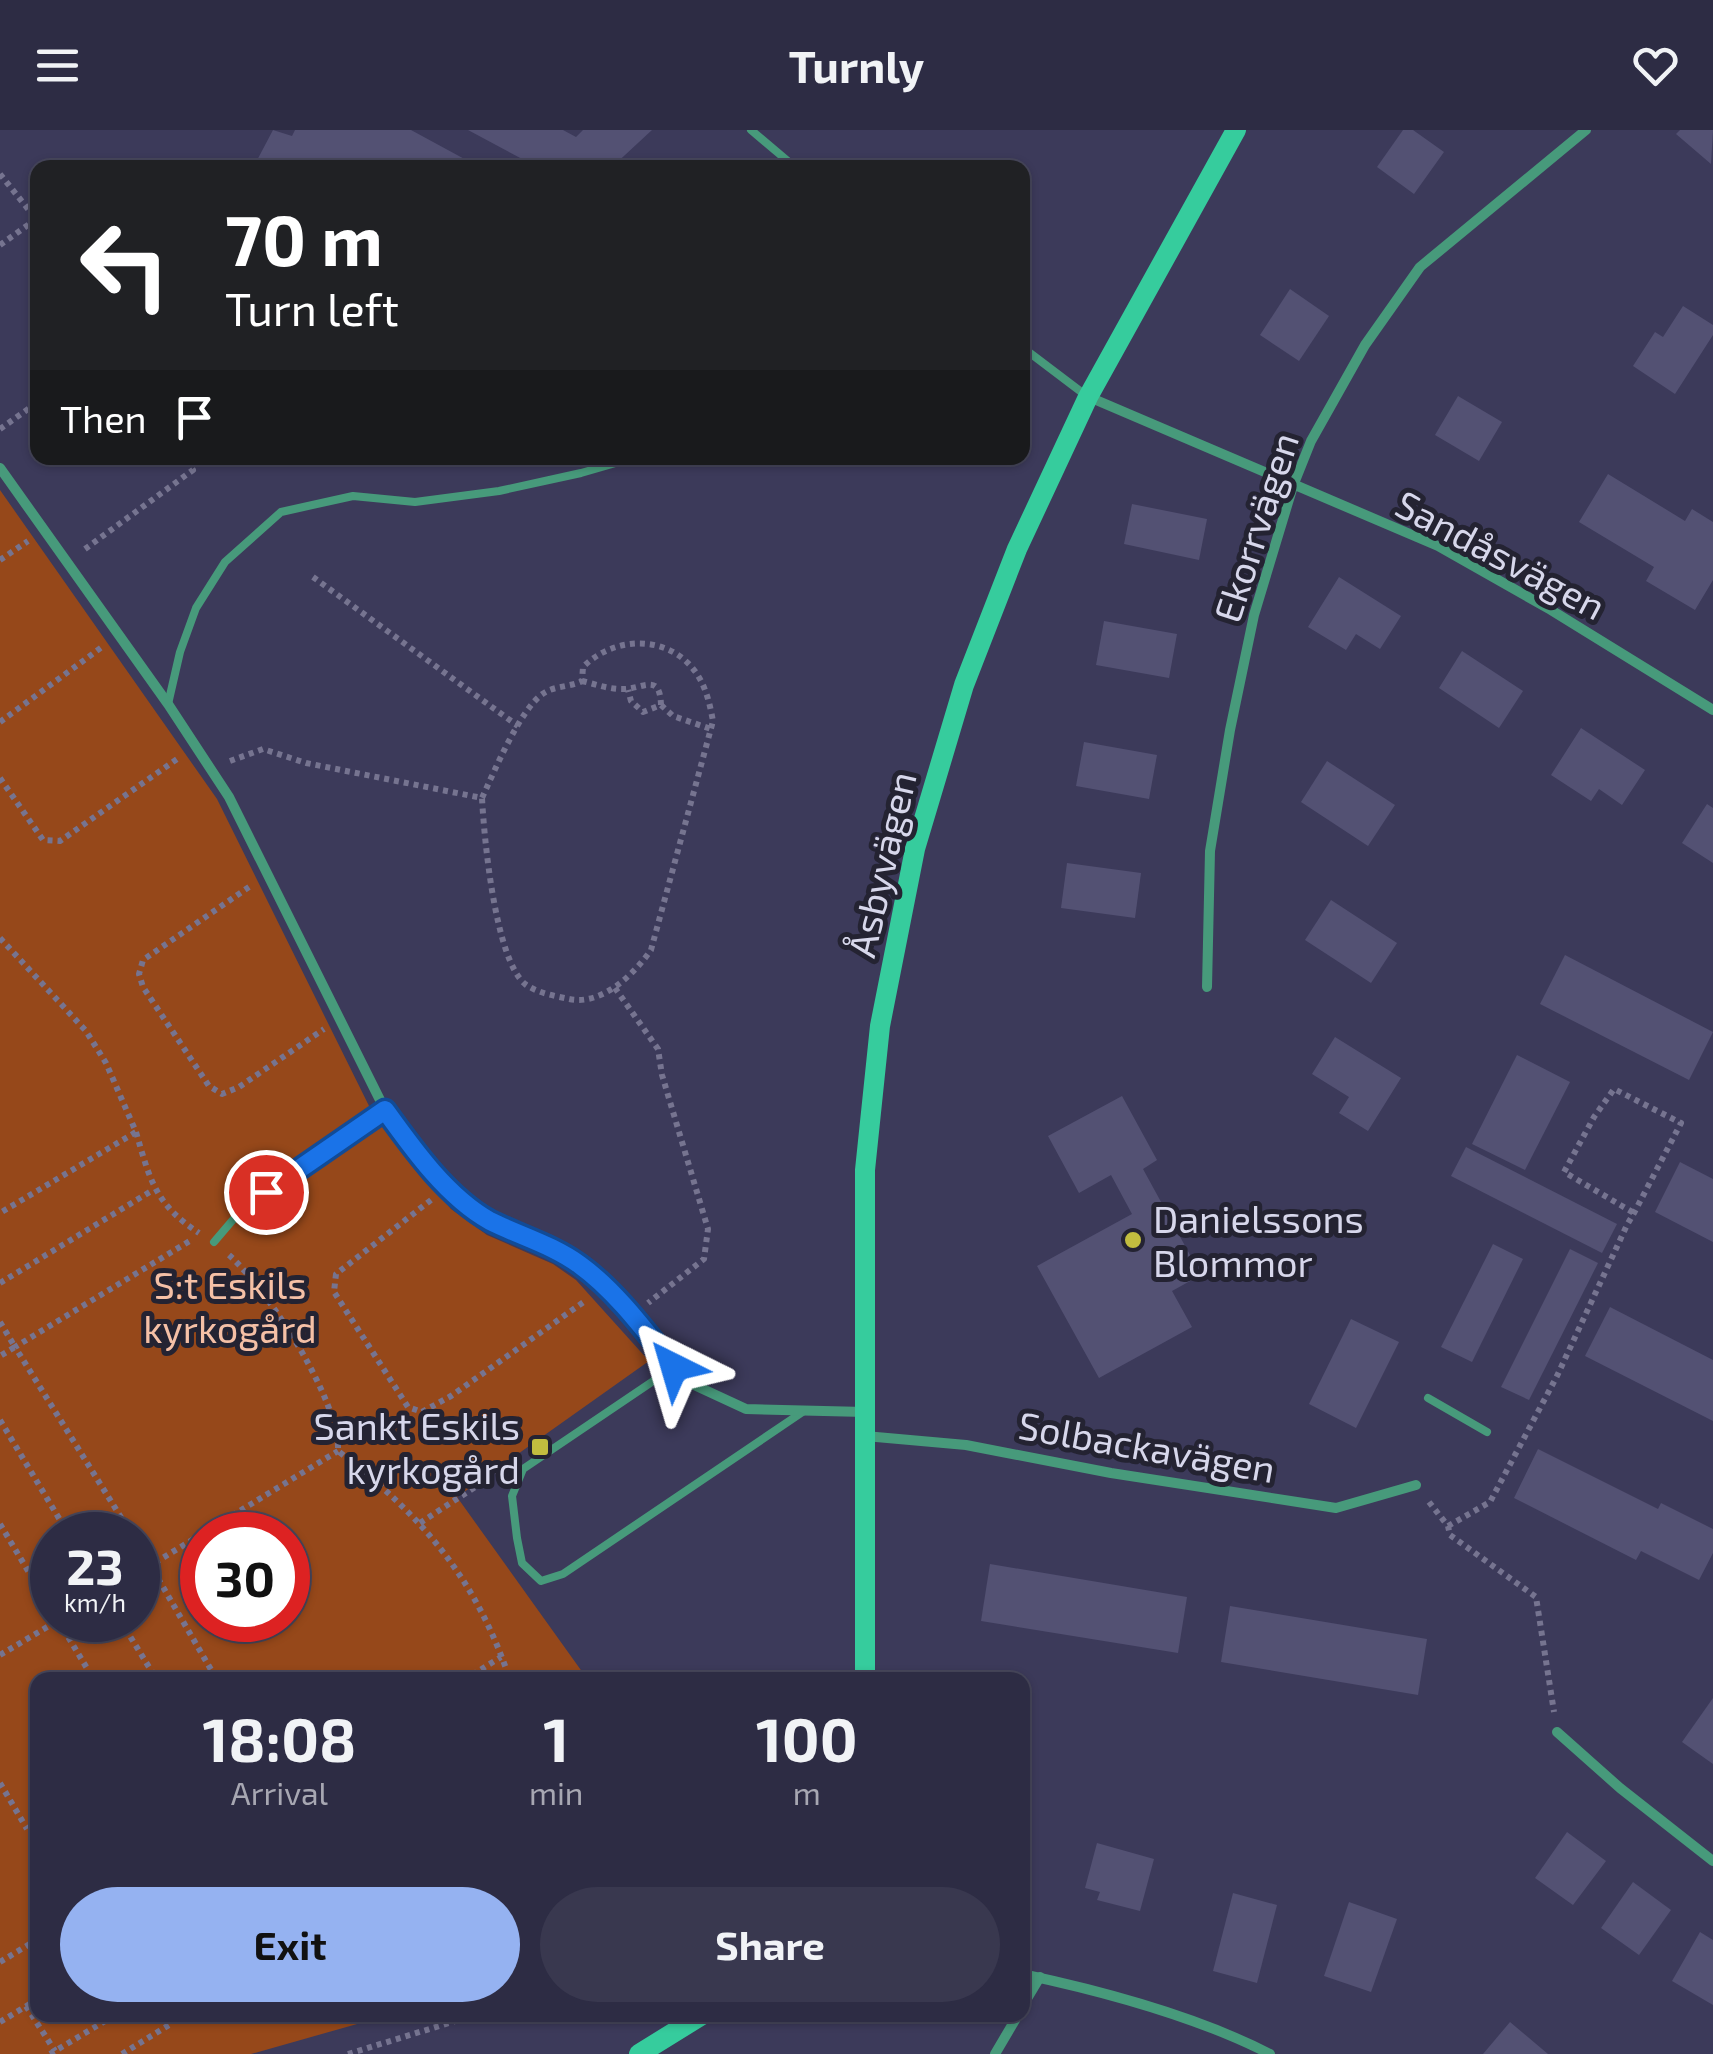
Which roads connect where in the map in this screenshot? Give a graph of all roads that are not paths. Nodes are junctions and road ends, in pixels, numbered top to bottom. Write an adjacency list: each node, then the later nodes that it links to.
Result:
1 (751, 130): 4 (lane)
2 (1236, 130): 6 (street, Åsbyvägen)
3 (1586, 130): 9 (street, Ekorrvägen)
4 (787, 160)
5 (1030, 353): 6 (lane)
6 (1088, 397): 9 (street, Sandåsvägen); 18 (street, Åsbyvägen)
7 (608, 465): 10 (lane)
8 (0, 468): 10 (street)
9 (1293, 486): 11 (street, Sandåsvägen); 12 (street, Ekorrvägen)
10 (168, 704): 13 (street)
11 (1713, 710)
12 (1207, 987)
13 (385, 1110): 14 (lane); 15 (street)
14 (214, 1242)
15 (674, 1367): 17 (street); 17 (lane)
16 (1428, 1398): 19 (lane)
17 (804, 1411): 18 (street)
18 (865, 1412): 20 (street, Åsbyvägen)
19 (1488, 1432)
20 (866, 1436): 21 (street, Solbackavägen); 22 (street, Åsbyvägen)
21 (1416, 1485)
22 (865, 1672)
23 (1557, 1732): 24 (street)
24 (1713, 1861)
25 (1030, 1976): 26 (street)
26 (1040, 1978): 27 (street); 32 (street)
27 (1030, 1994)
28 (691, 2022): 30 (street)
29 (1014, 2022): 31 (street)
30 (640, 2054)
31 (995, 2054)
32 (1270, 2054)

